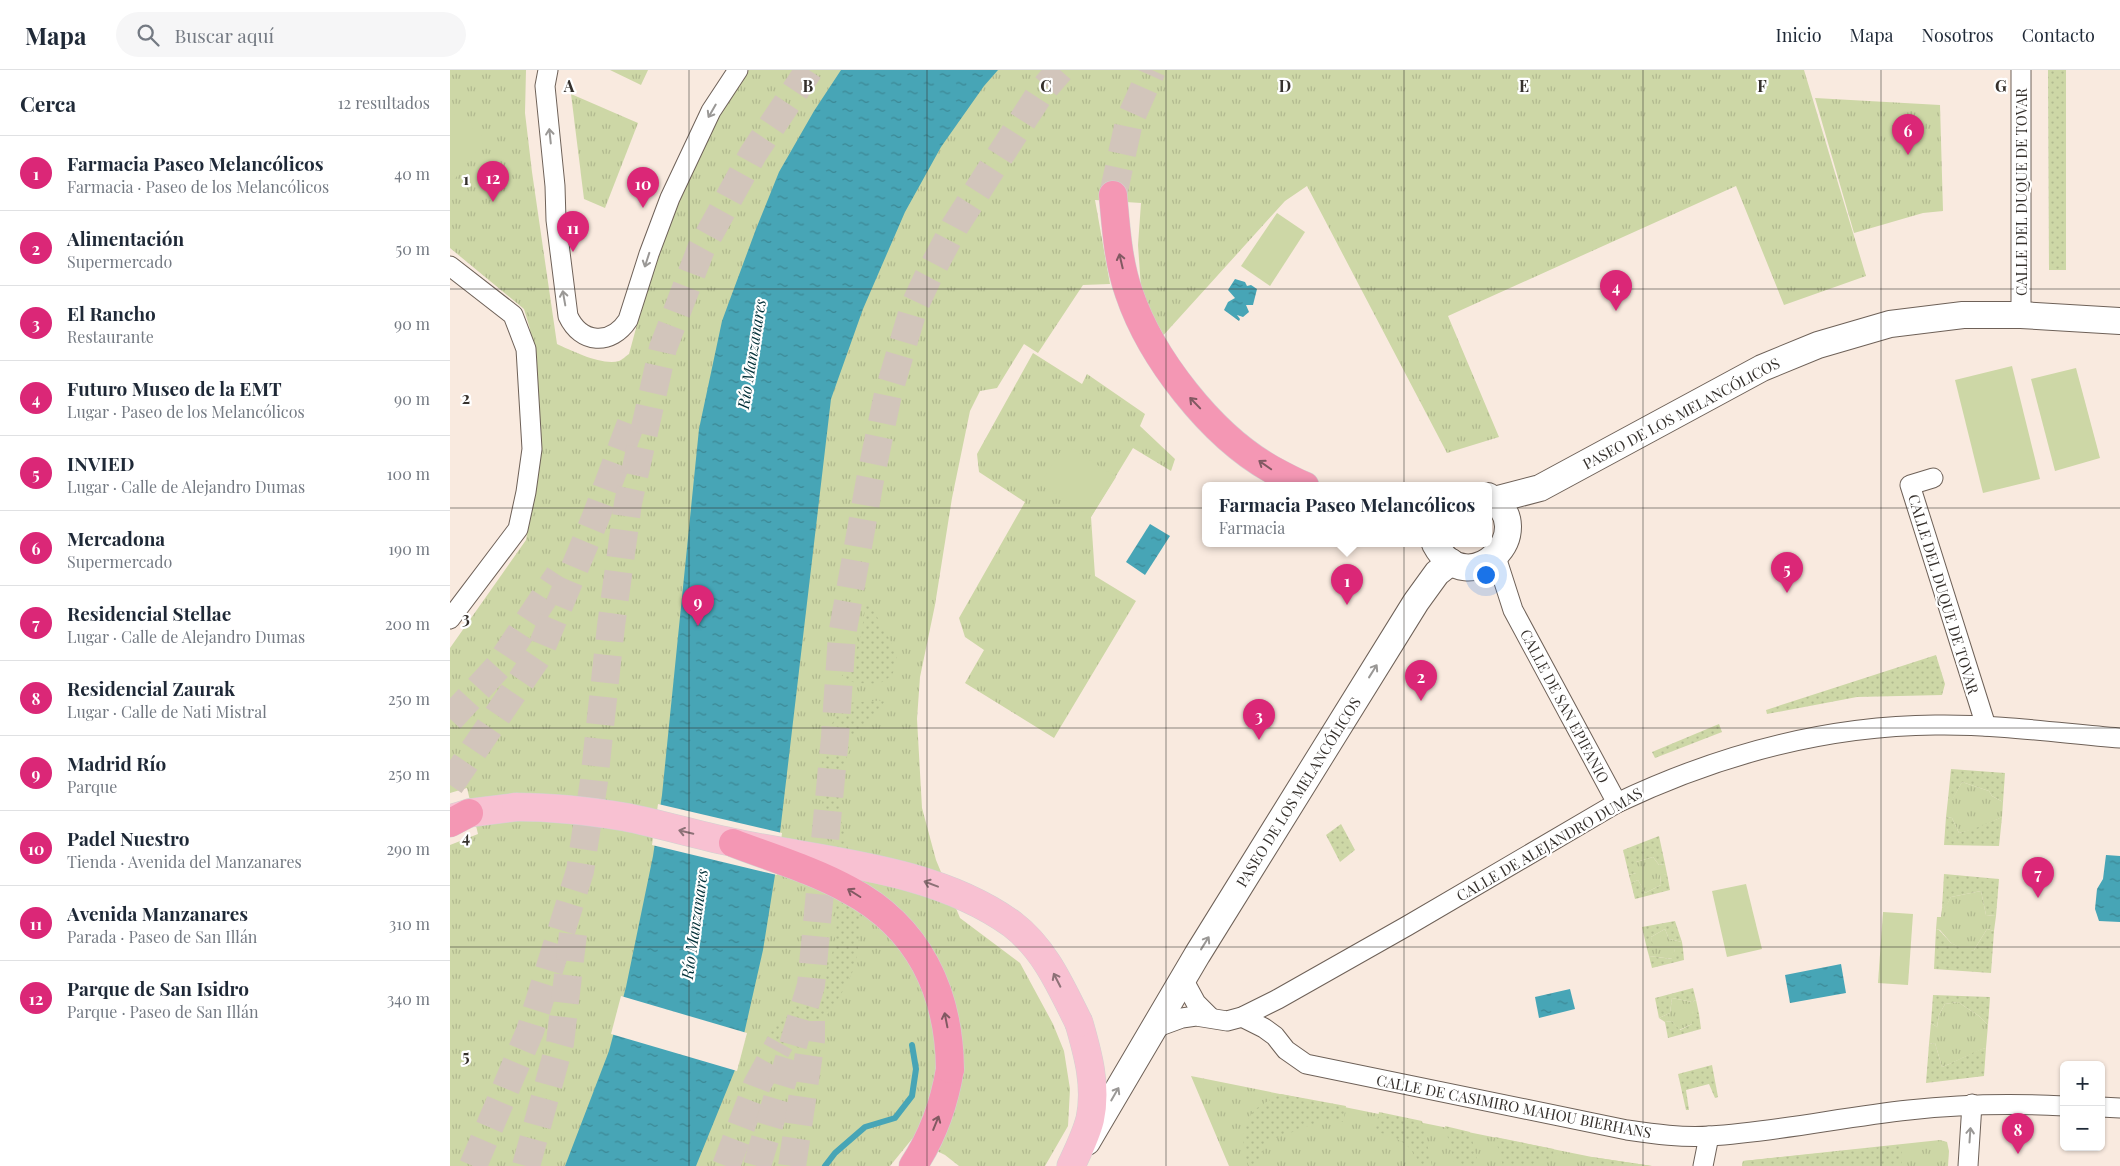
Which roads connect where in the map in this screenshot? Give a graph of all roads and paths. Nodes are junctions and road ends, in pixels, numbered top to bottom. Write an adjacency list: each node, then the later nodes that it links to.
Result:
1 (548, 70): 2 (street, one-way to 1)
2 (738, 70)
3 (2020, 70): 6 (street, CALLE DEL DUQUE DE TOVAR)
4 (1114, 195): 9 (highway, one-way to 4)
5 (450, 266): 12 (street)
6 (2021, 314): 7 (street, PASEO DE LOS MELANCÓLICOS); 10 (street, PASEO DE LOS MELANCÓLICOS)
7 (2120, 321)
8 (1934, 478): 13 (street, CALLE DEL DUQUE DE TOVAR)
9 (1297, 482)
10 (1497, 506): 11 (street, PASEO DE LOS MELANCÓLICOS)
11 (1464, 557): 15 (street, CALLE DE SAN EPIFANIO); 18 (street, PASEO DE LOS MELANCÓLICOS, one-way to 11)
12 (453, 609)
13 (1986, 726): 14 (street, CALLE DE ALEJANDRO DUMAS); 15 (street, CALLE DE ALEJANDRO DUMAS)
14 (2120, 738)
15 (1617, 803): 19 (street, CALLE DE ALEJANDRO DUMAS)
16 (456, 818): 17 (main road, one-way to 16, bridge)
17 (733, 843): 29 (highway, one-way to 17, bridge); 30 (main road, one-way to 17, bridge)
18 (1182, 980): 21 (street); 22 (street, PASEO DE LOS MELANCÓLICOS)
19 (1278, 999): 20 (street, CALLE DE ALEJANDRO DUMAS); 23 (street)
20 (1242, 1017): 21 (street, CALLE DE ALEJANDRO DUMAS); 23 (street, CALLE DE CASIMIRO MAHOU BIERHANS)
21 (1210, 1018): 22 (street, CALLE DE ALEJANDRO DUMAS)
22 (1152, 1029): 30 (street, PASEO DE LOS MELANCÓLICOS, one-way to 22)
23 (1275, 1036): 28 (street, CALLE DE CASIMIRO MAHOU BIERHANS)
24 (1972, 1104): 25 (street, CALLE DE CASIMIRO MAHOU BIERHANS); 28 (street, CALLE DE CASIMIRO MAHOU BIERHANS); 32 (street, one-way to 24)
25 (2060, 1106)
26 (2105, 1107): 27 (street)
27 (2120, 1108)
28 (1709, 1136): 31 (street)
29 (913, 1166)
30 (1071, 1166)
31 (1703, 1166)
32 (1968, 1166)

